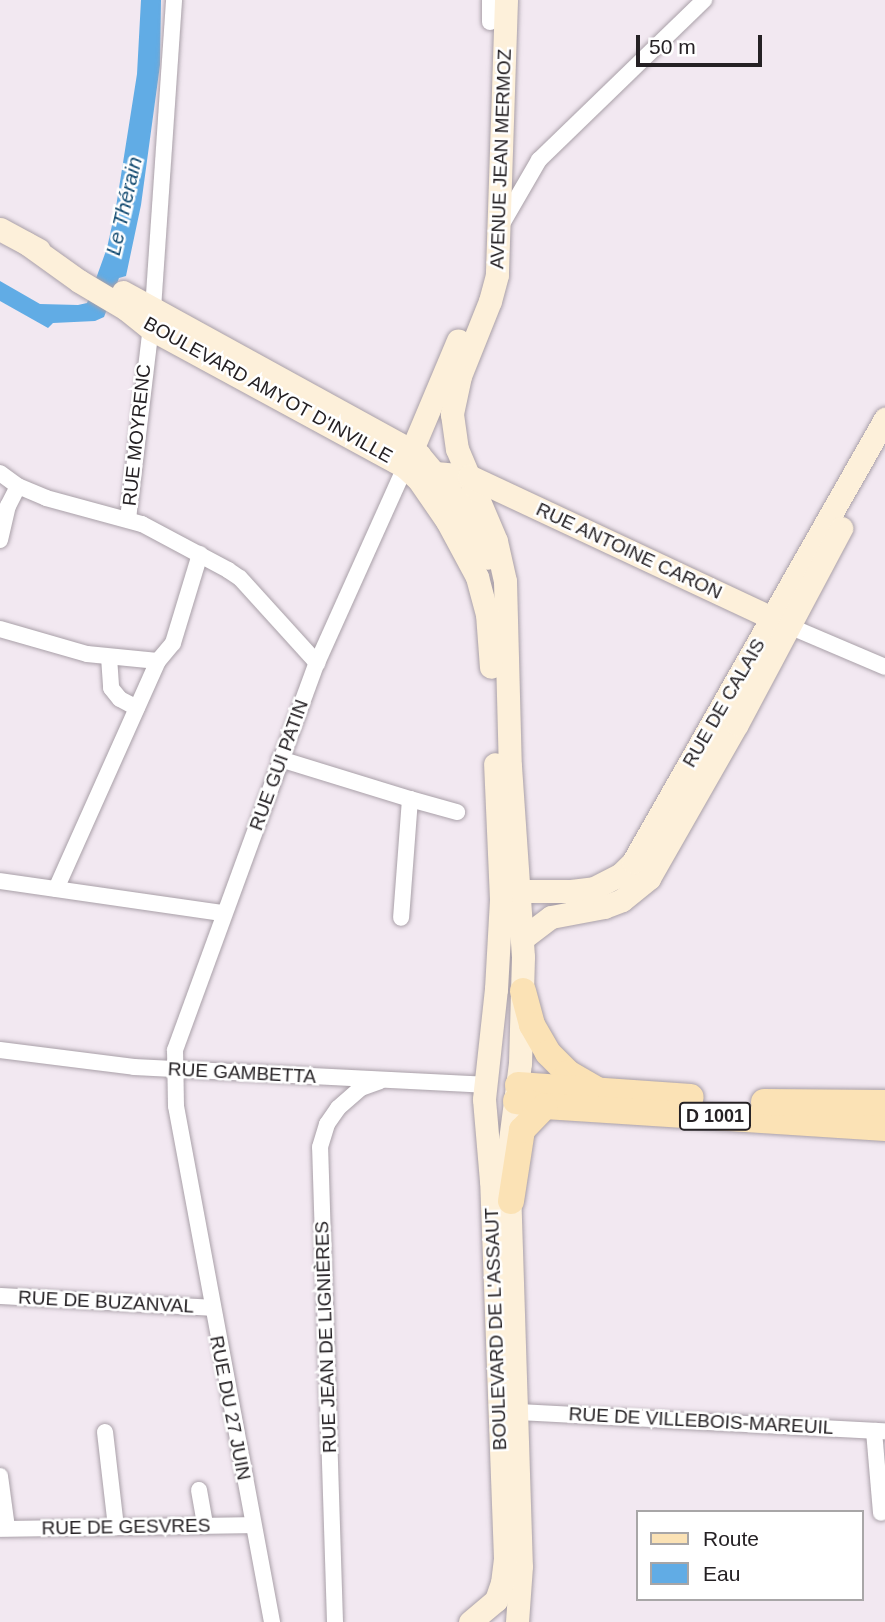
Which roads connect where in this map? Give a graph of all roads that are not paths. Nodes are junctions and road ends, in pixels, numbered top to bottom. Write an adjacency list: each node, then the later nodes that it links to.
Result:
1 (174, 0): 7 (street, RUE MOYRENC)
2 (506, 0): 6 (main road, AVENUE JEAN MERMOZ)
3 (704, 0): 6 (street)
4 (491, 7): 10 (main road, AVENUE JEAN MERMOZ)
5 (0, 229): 7 (main road, BOULEVARD AMYOT D'INVILLE)
6 (499, 229): 13 (main road, AVENUE JEAN MERMOZ)
7 (152, 319): 10 (main road, BOULEVARD AMYOT D'INVILLE); 15 (street, RUE MOYRENC)
8 (885, 419): 18 (main road, RUE DE CALAIS)
9 (885, 449): 18 (main road, RUE DE CALAIS)
10 (408, 458): 11 (main road, RUE ANTOINE CARON); 22 (street, RUE GUI PATIN); 31 (main road)
11 (437, 472): 13 (main road, RUE ANTOINE CARON); 23 (main road)
12 (0, 473): 14 (street)
13 (468, 476): 18 (main road, RUE ANTOINE CARON); 23 (main road, AVENUE JEAN MERMOZ)
14 (18, 486): 15 (street); 16 (street)
15 (128, 519): 17 (street)
16 (0, 540)
17 (200, 554): 21 (street); 22 (street)
18 (781, 622): 24 (street); 31 (main road, RUE DE CALAIS); 34 (main road, RUE DE CALAIS)
19 (0, 629): 20 (street)
20 (109, 657): 21 (street); 25 (street)
21 (158, 660): 25 (street)
22 (317, 663): 26 (street, RUE GUI PATIN)
23 (506, 664): 31 (main road)
24 (885, 667)
25 (137, 708): 30 (street)
26 (280, 759): 27 (street); 32 (street, RUE GUI PATIN)
27 (410, 799): 28 (street); 33 (street)
28 (457, 812)
29 (0, 881): 30 (street)
30 (56, 889): 32 (street)
31 (510, 895): 34 (main road); 39 (main road)
32 (223, 913): 37 (street, RUE GUI PATIN)
33 (401, 918)
34 (523, 937): 35 (main road)
35 (523, 991): 39 (main road); 40 (main road)
36 (0, 1050): 37 (street, RUE GAMBETTA)
37 (173, 1070): 38 (street, RUE GAMBETTA); 48 (street, RUE DU 27 JUIN)
38 (380, 1081): 39 (street, RUE GAMBETTA / D 1001); 60 (street, RUE JEAN DE LIGNIÈRES)
39 (505, 1089): 40 (main road, D 1001); 43 (main road, D 1001); 46 (main road, BOULEVARD DE L'ASSAUT); 61 (main road, BOULEVARD DE L'ASSAUT)
40 (597, 1089): 42 (main road, D 1001)
41 (885, 1102): 42 (main road, D 1001)
42 (792, 1104): 44 (main road)
43 (545, 1106): 45 (main road, D 1001); 46 (main road)
44 (885, 1112)
45 (885, 1128)
46 (511, 1201): 49 (main road, BOULEVARD DE L'ASSAUT)
47 (0, 1296): 48 (street, RUE DE BUZANVAL)
48 (212, 1308): 56 (street, RUE DU 27 JUIN)
49 (517, 1412): 50 (street, RUE DE VILLEBOIS-MAREUIL); 62 (main road, BOULEVARD DE L'ASSAUT)
50 (880, 1431): 54 (street)
51 (105, 1432): 57 (street)
52 (0, 1476): 58 (street)
53 (199, 1490): 55 (street)
54 (881, 1514)
55 (205, 1525): 56 (street, RUE DE GESVRES); 57 (street, RUE DE GESVRES)
56 (252, 1525): 59 (street, RUE DU 27 JUIN)
57 (116, 1527): 58 (street, RUE DE GESVRES)
58 (3, 1529)
59 (272, 1622)
60 (335, 1622)
61 (470, 1622)
62 (517, 1622)

